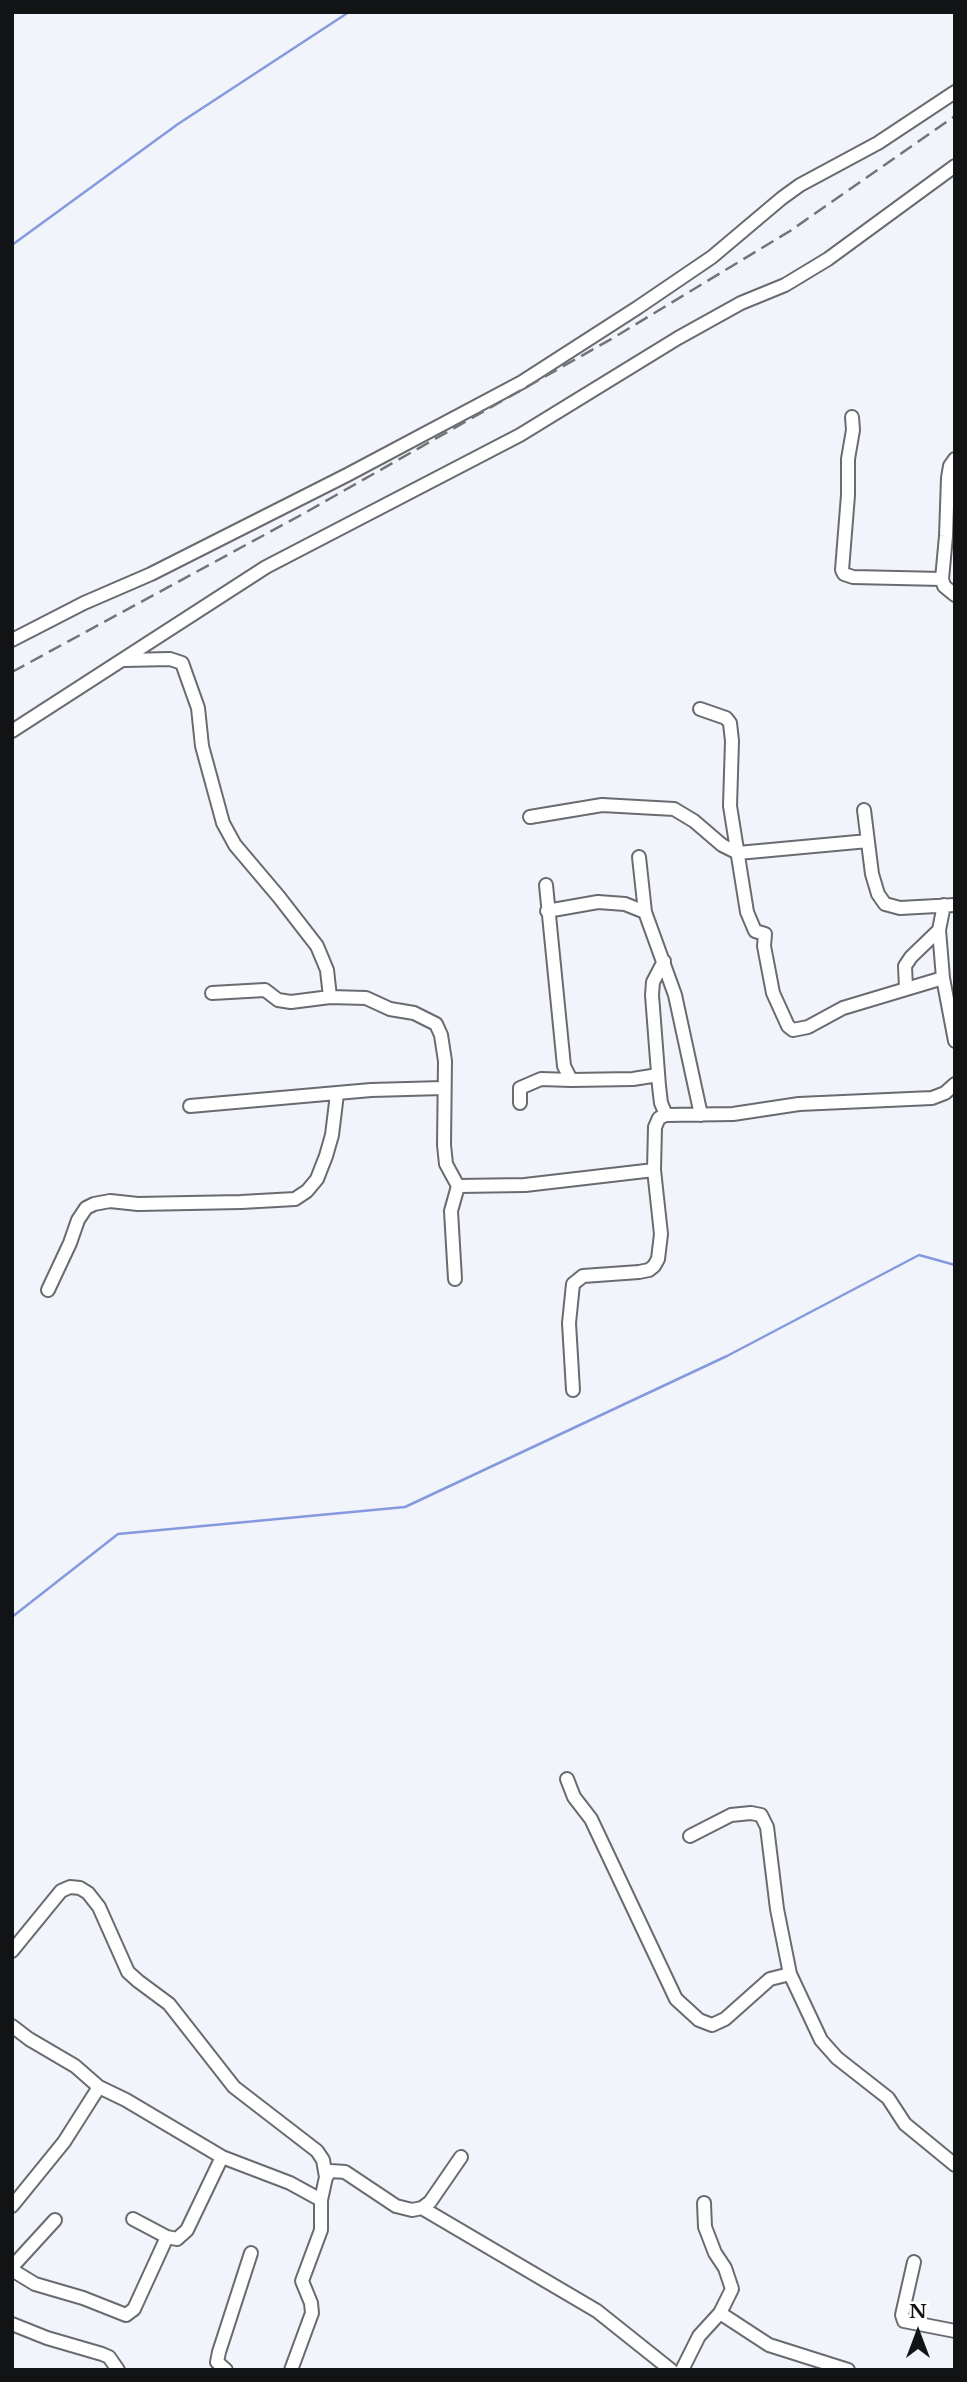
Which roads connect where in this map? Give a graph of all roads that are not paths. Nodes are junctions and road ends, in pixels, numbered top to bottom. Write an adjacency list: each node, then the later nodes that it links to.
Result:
1 (955, 92): 7 (street)
2 (955, 166): 8 (street)
3 (852, 417): 5 (street)
4 (955, 459): 5 (street)
5 (942, 579): 6 (street)
6 (955, 595)
7 (12, 640)
8 (121, 660): 10 (street); 25 (street)
9 (700, 709): 14 (street)
10 (12, 731)
11 (864, 810): 13 (street)
12 (530, 817): 14 (street)
13 (868, 841): 14 (street); 17 (street)
14 (738, 853): 23 (street)
15 (639, 858): 19 (street)
16 (546, 885): 18 (street)
17 (949, 905): 20 (street)
18 (547, 911): 19 (street); 28 (street)
19 (645, 912): 21 (street)
20 (939, 930): 22 (street); 23 (street)
21 (664, 961): 27 (street); 35 (street)
22 (943, 978): 23 (street); 26 (street)
23 (906, 988)
24 (212, 993): 25 (street)
25 (330, 997): 30 (street)
26 (955, 1041)
27 (658, 1075): 28 (street); 34 (street)
28 (571, 1080): 32 (street)
29 (955, 1084): 35 (street)
30 (443, 1088): 31 (street); 37 (street)
31 (337, 1094): 33 (street); 39 (street)
32 (520, 1103)
33 (190, 1106)
34 (666, 1115): 35 (street); 36 (street)
35 (701, 1115)
36 (654, 1170): 37 (street); 40 (street)
37 (458, 1186): 38 (street)
38 (455, 1279)
39 (48, 1290)
40 (573, 1390)
41 (567, 1779): 44 (street)
42 (690, 1836): 44 (street)
43 (12, 1951): 50 (street)
44 (790, 1974): 49 (street)
45 (12, 2026): 46 (street)
46 (99, 2087): 47 (street); 53 (street)
47 (222, 2157): 51 (street); 57 (street)
48 (461, 2157): 54 (street)
49 (955, 2165)
50 (326, 2176): 51 (street); 54 (street)
51 (321, 2200): 66 (street)
52 (704, 2203): 61 (street)
53 (12, 2206)
54 (422, 2208): 67 (street)
55 (133, 2219): 57 (street)
56 (55, 2220): 60 (street)
57 (167, 2237): 60 (street)
58 (251, 2253): 65 (street)
59 (914, 2262): 63 (street)
60 (12, 2268)
61 (720, 2313): 68 (street); 69 (street)
62 (12, 2324): 64 (street)
63 (955, 2331)
64 (118, 2370)
65 (226, 2370)
66 (291, 2370)
67 (671, 2370)
68 (682, 2370)
69 (848, 2370)

